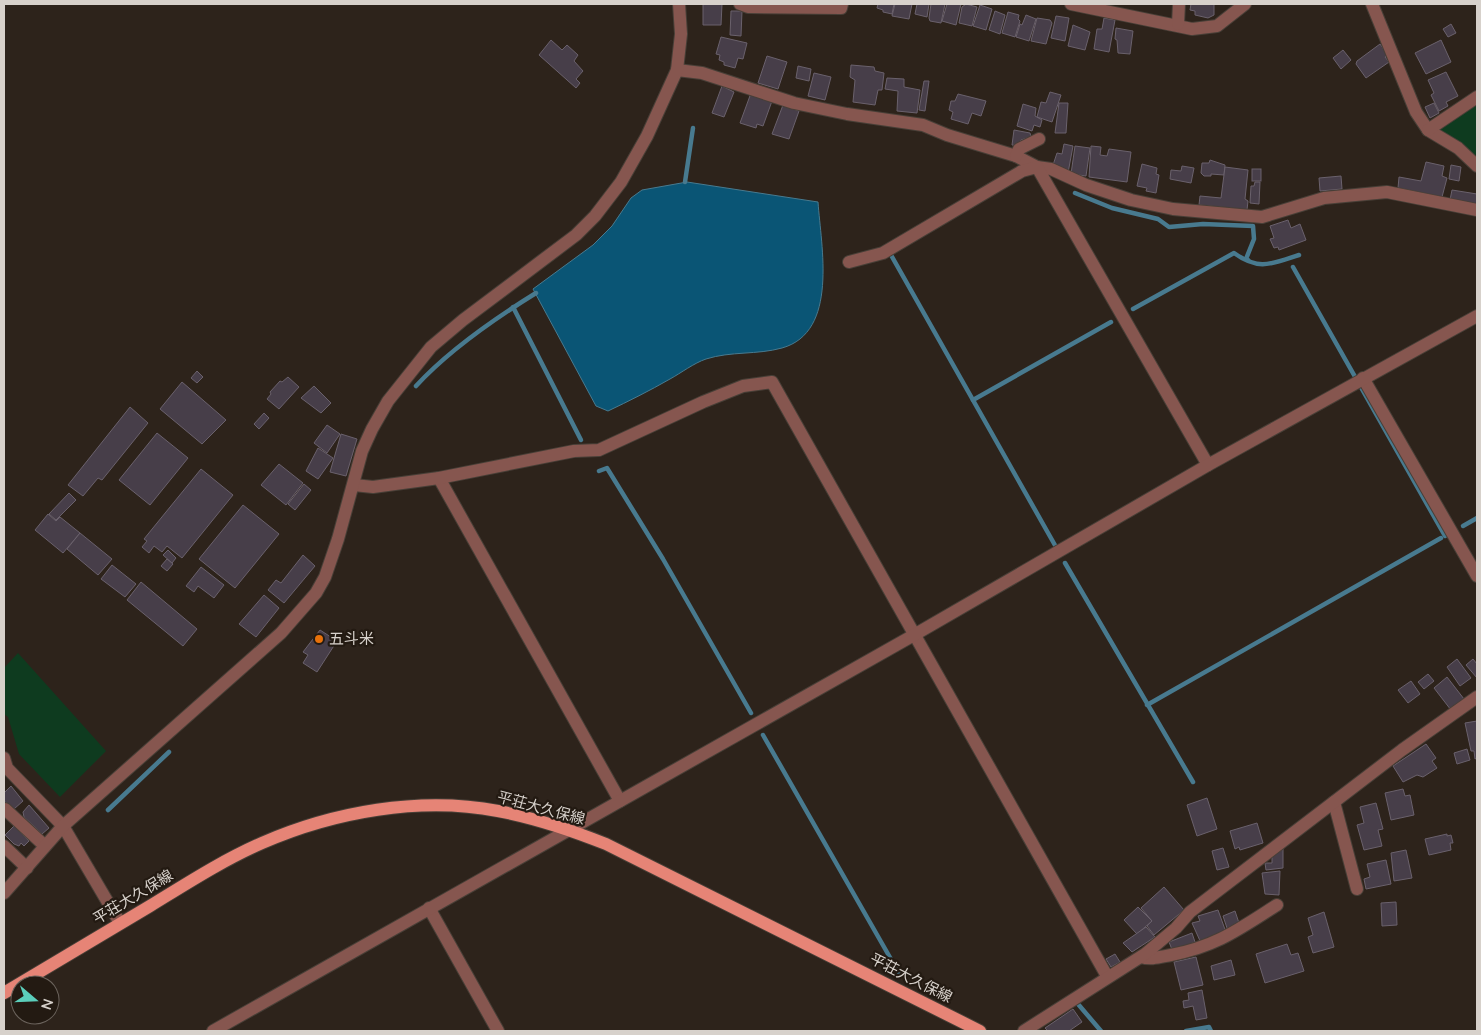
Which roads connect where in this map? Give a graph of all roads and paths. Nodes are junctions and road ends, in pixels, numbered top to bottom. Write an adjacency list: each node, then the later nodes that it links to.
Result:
1 (679, 4): 9 (street)
2 (740, 4): 3 (street)
3 (842, 4)
4 (1071, 4): 8 (street)
5 (1179, 4): 8 (street)
6 (1245, 4): 8 (street)
7 (1372, 4): 11 (street)
8 (1178, 24)
9 (677, 70): 13 (street); 22 (street)
10 (1477, 97): 11 (street)
11 (1428, 130): 14 (street)
12 (1039, 139): 13 (street)
13 (1016, 156): 15 (street)
14 (1477, 166)
15 (1038, 167): 16 (street); 17 (street); 20 (street)
16 (1477, 210)
17 (849, 262)
18 (1477, 316): 19 (street)
19 (1363, 378): 20 (street); 23 (street)
20 (1208, 465): 24 (street)
21 (439, 478): 22 (street); 24 (street); 27 (street)
22 (354, 485): 30 (street)
23 (1477, 576)
24 (914, 635): 27 (street); 41 (street)
25 (1477, 697): 28 (street)
26 (4, 758): 30 (street)
27 (620, 801): 31 (street)
28 (1334, 802): 35 (street); 40 (street)
29 (5, 809): 33 (street)
30 (63, 826): 33 (street); 39 (street)
31 (568, 829): 38 (street); 39 (main road, 平荘大久保線); 45 (main road, 平荘大久保線)
32 (4, 846): 34 (street)
33 (45, 846): 34 (street)
34 (27, 868): 36 (street)
35 (1358, 888)
36 (4, 893)
37 (1277, 905): 40 (street)
38 (429, 908): 43 (street); 44 (street)
39 (120, 923): 42 (main road, 平荘大久保線)
40 (1141, 957): 41 (street)
41 (1107, 976): 46 (street)
42 (4, 993)
43 (213, 1031)
44 (498, 1031)
45 (980, 1031)
46 (1024, 1031)

